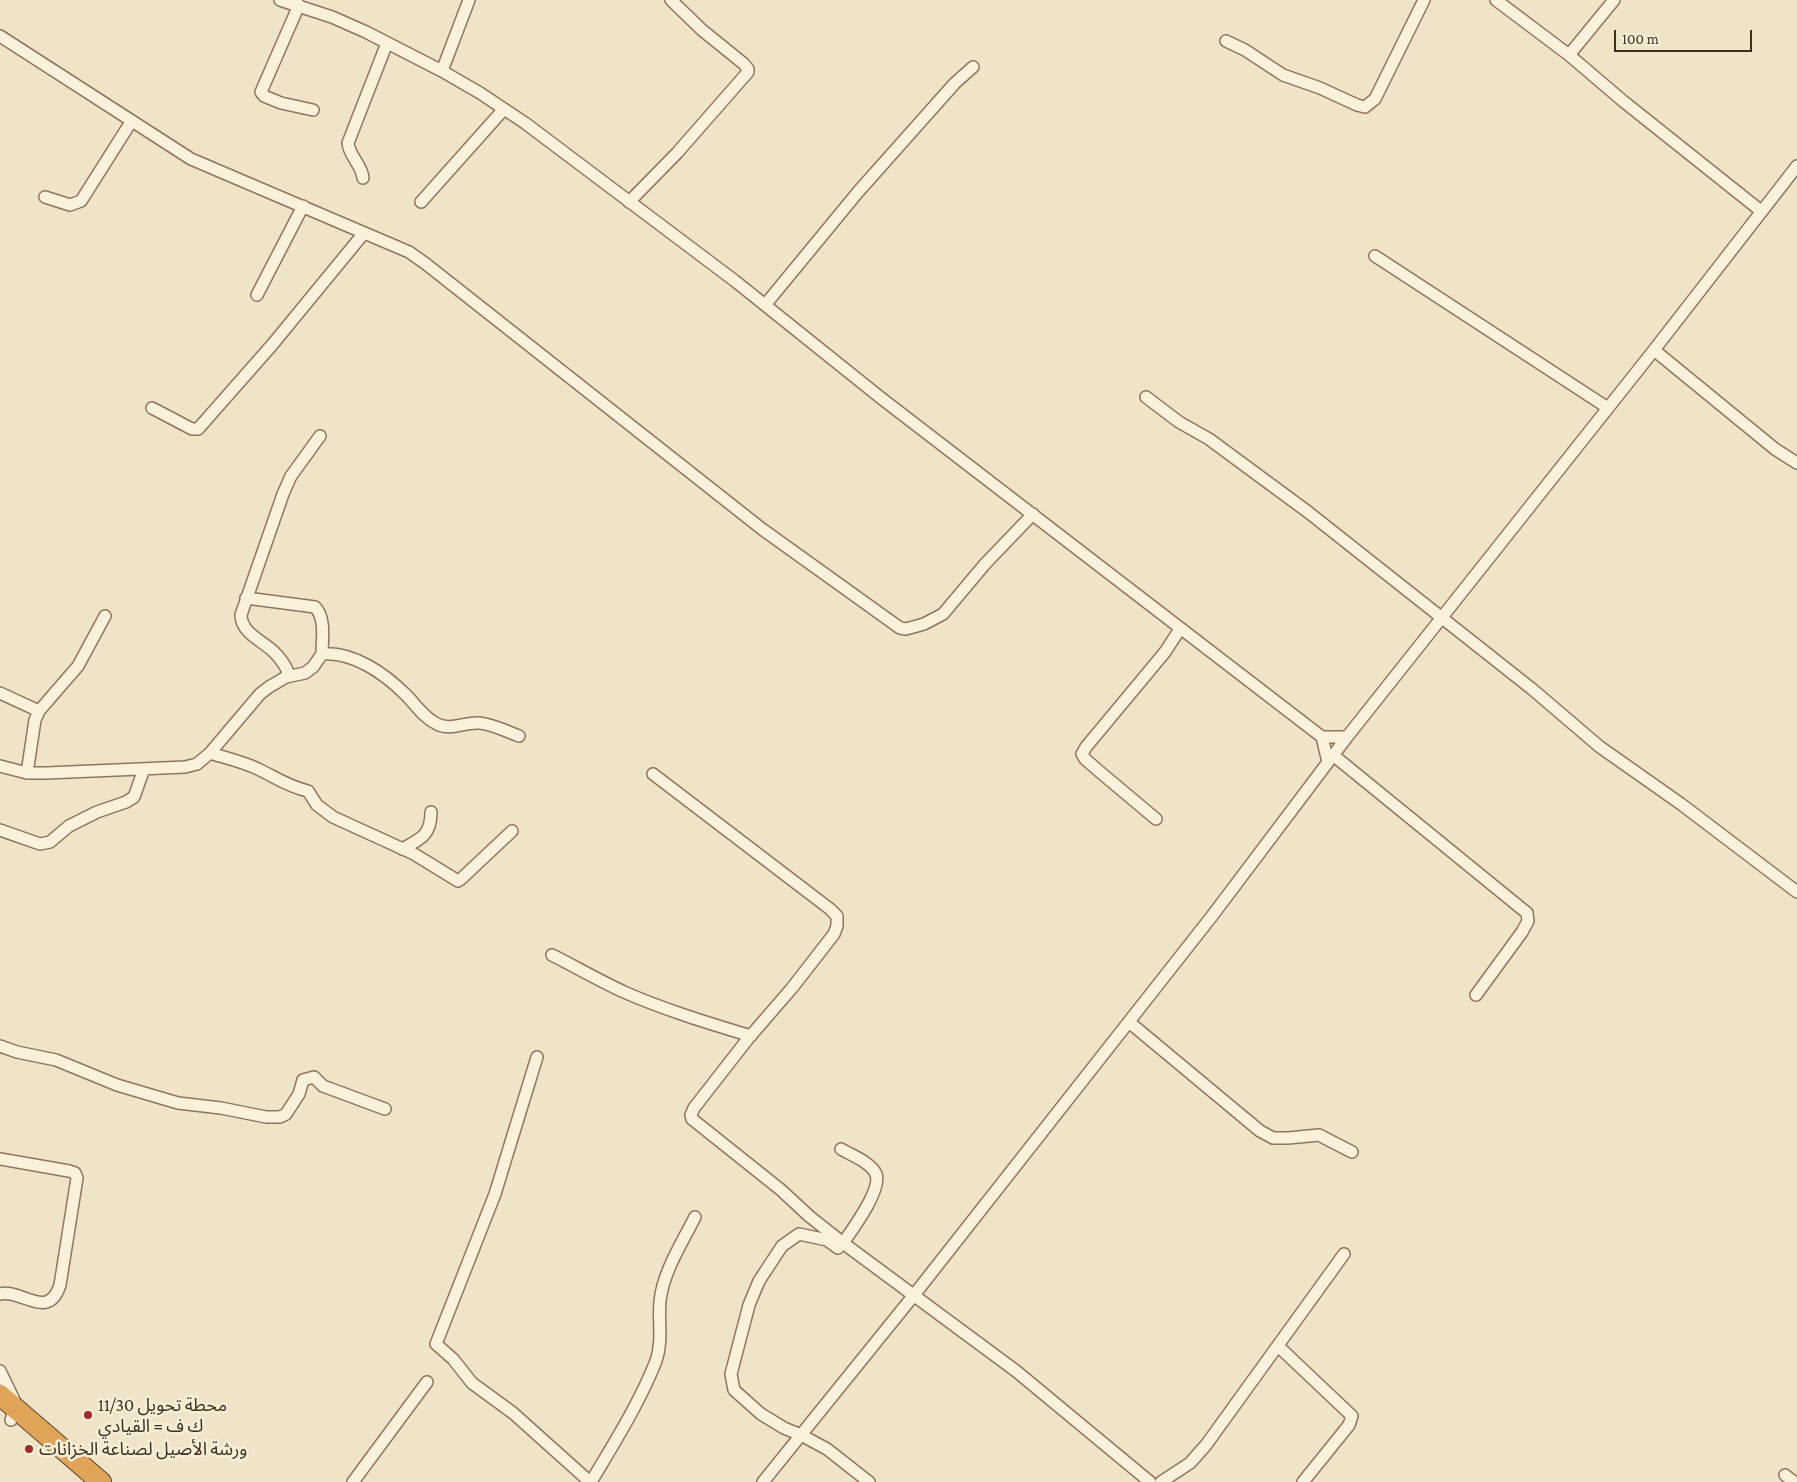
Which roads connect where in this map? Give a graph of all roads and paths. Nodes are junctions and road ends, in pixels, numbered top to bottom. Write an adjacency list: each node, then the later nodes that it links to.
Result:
1 (280, 0): 7 (street)
2 (470, 0): 13 (street)
3 (671, 0): 21 (street)
4 (1424, 0): 9 (street)
5 (1496, 0): 11 (street)
6 (1614, 0): 11 (street)
7 (299, 5): 10 (street); 15 (street)
8 (0, 36): 16 (street)
9 (1226, 41)
10 (387, 43): 13 (street); 18 (street)
11 (1569, 55): 23 (street)
12 (973, 67): 27 (street)
13 (442, 71): 14 (street)
14 (504, 109): 20 (street); 21 (street)
15 (313, 110)
16 (131, 122): 19 (street); 22 (street)
17 (1797, 166): 23 (street)
18 (363, 178)
19 (45, 197)
20 (421, 202)
21 (630, 202): 27 (street)
22 (304, 206): 24 (street); 26 (street)
23 (1761, 211): 28 (street)
24 (364, 233): 30 (street); 34 (street)
25 (1375, 256): 31 (street)
26 (257, 295)
27 (765, 305): 34 (street)
28 (1654, 350): 31 (street); 33 (street)
29 (1146, 397): 37 (street)
30 (152, 408)
31 (1608, 408): 37 (street)
32 (320, 436): 35 (street)
33 (1797, 463)
34 (1032, 514): 38 (street)
35 (246, 598): 39 (street); 40 (street)
36 (105, 616): 42 (street)
37 (1442, 618): 45 (street); 57 (street)
38 (1180, 629): 44 (street); 53 (street)
39 (322, 654): 40 (street); 43 (street)
40 (286, 677): 46 (street)
41 (0, 693): 42 (street)
42 (39, 711): 50 (street)
43 (519, 736)
44 (1322, 737): 45 (street); 47 (street)
45 (1347, 737): 47 (street)
46 (210, 753): 49 (street); 56 (street)
47 (1331, 759): 59 (street); 60 (street)
48 (0, 766): 50 (street)
49 (144, 769): 50 (street); 54 (street)
50 (26, 773)
51 (653, 774): 61 (street)
52 (431, 812): 56 (street)
53 (1156, 819)
54 (0, 830)
55 (512, 831): 56 (street)
56 (402, 849)
57 (1797, 892)
58 (552, 955): 61 (street)
59 (1476, 995)
60 (1129, 1022): 66 (street); 72 (street)
61 (751, 1036): 69 (street)
62 (0, 1046): 64 (street)
63 (537, 1057): 83 (street)
64 (385, 1109)
65 (841, 1149): 69 (street)
66 (1352, 1152)
67 (0, 1158): 71 (street)
68 (695, 1217): 83 (street)
69 (843, 1243): 72 (street)
70 (1344, 1254): 73 (street)
71 (0, 1294)
72 (912, 1297): 78 (street); 78 (street); 86 (street)
73 (1278, 1346): 87 (street); 88 (street)
74 (0, 1371): 77 (street)
75 (427, 1382): 82 (street)
76 (0, 1395): 77 (highway)
77 (9, 1413): 80 (highway); 81 (highway)
78 (801, 1435): 84 (street); 85 (street)
79 (1785, 1475): 89 (street)
80 (82, 1482)
81 (101, 1482)
82 (353, 1482)
83 (591, 1482)
84 (763, 1482)
85 (869, 1482)
86 (1150, 1482)
87 (1162, 1482)
88 (1303, 1482)
89 (1794, 1482)

